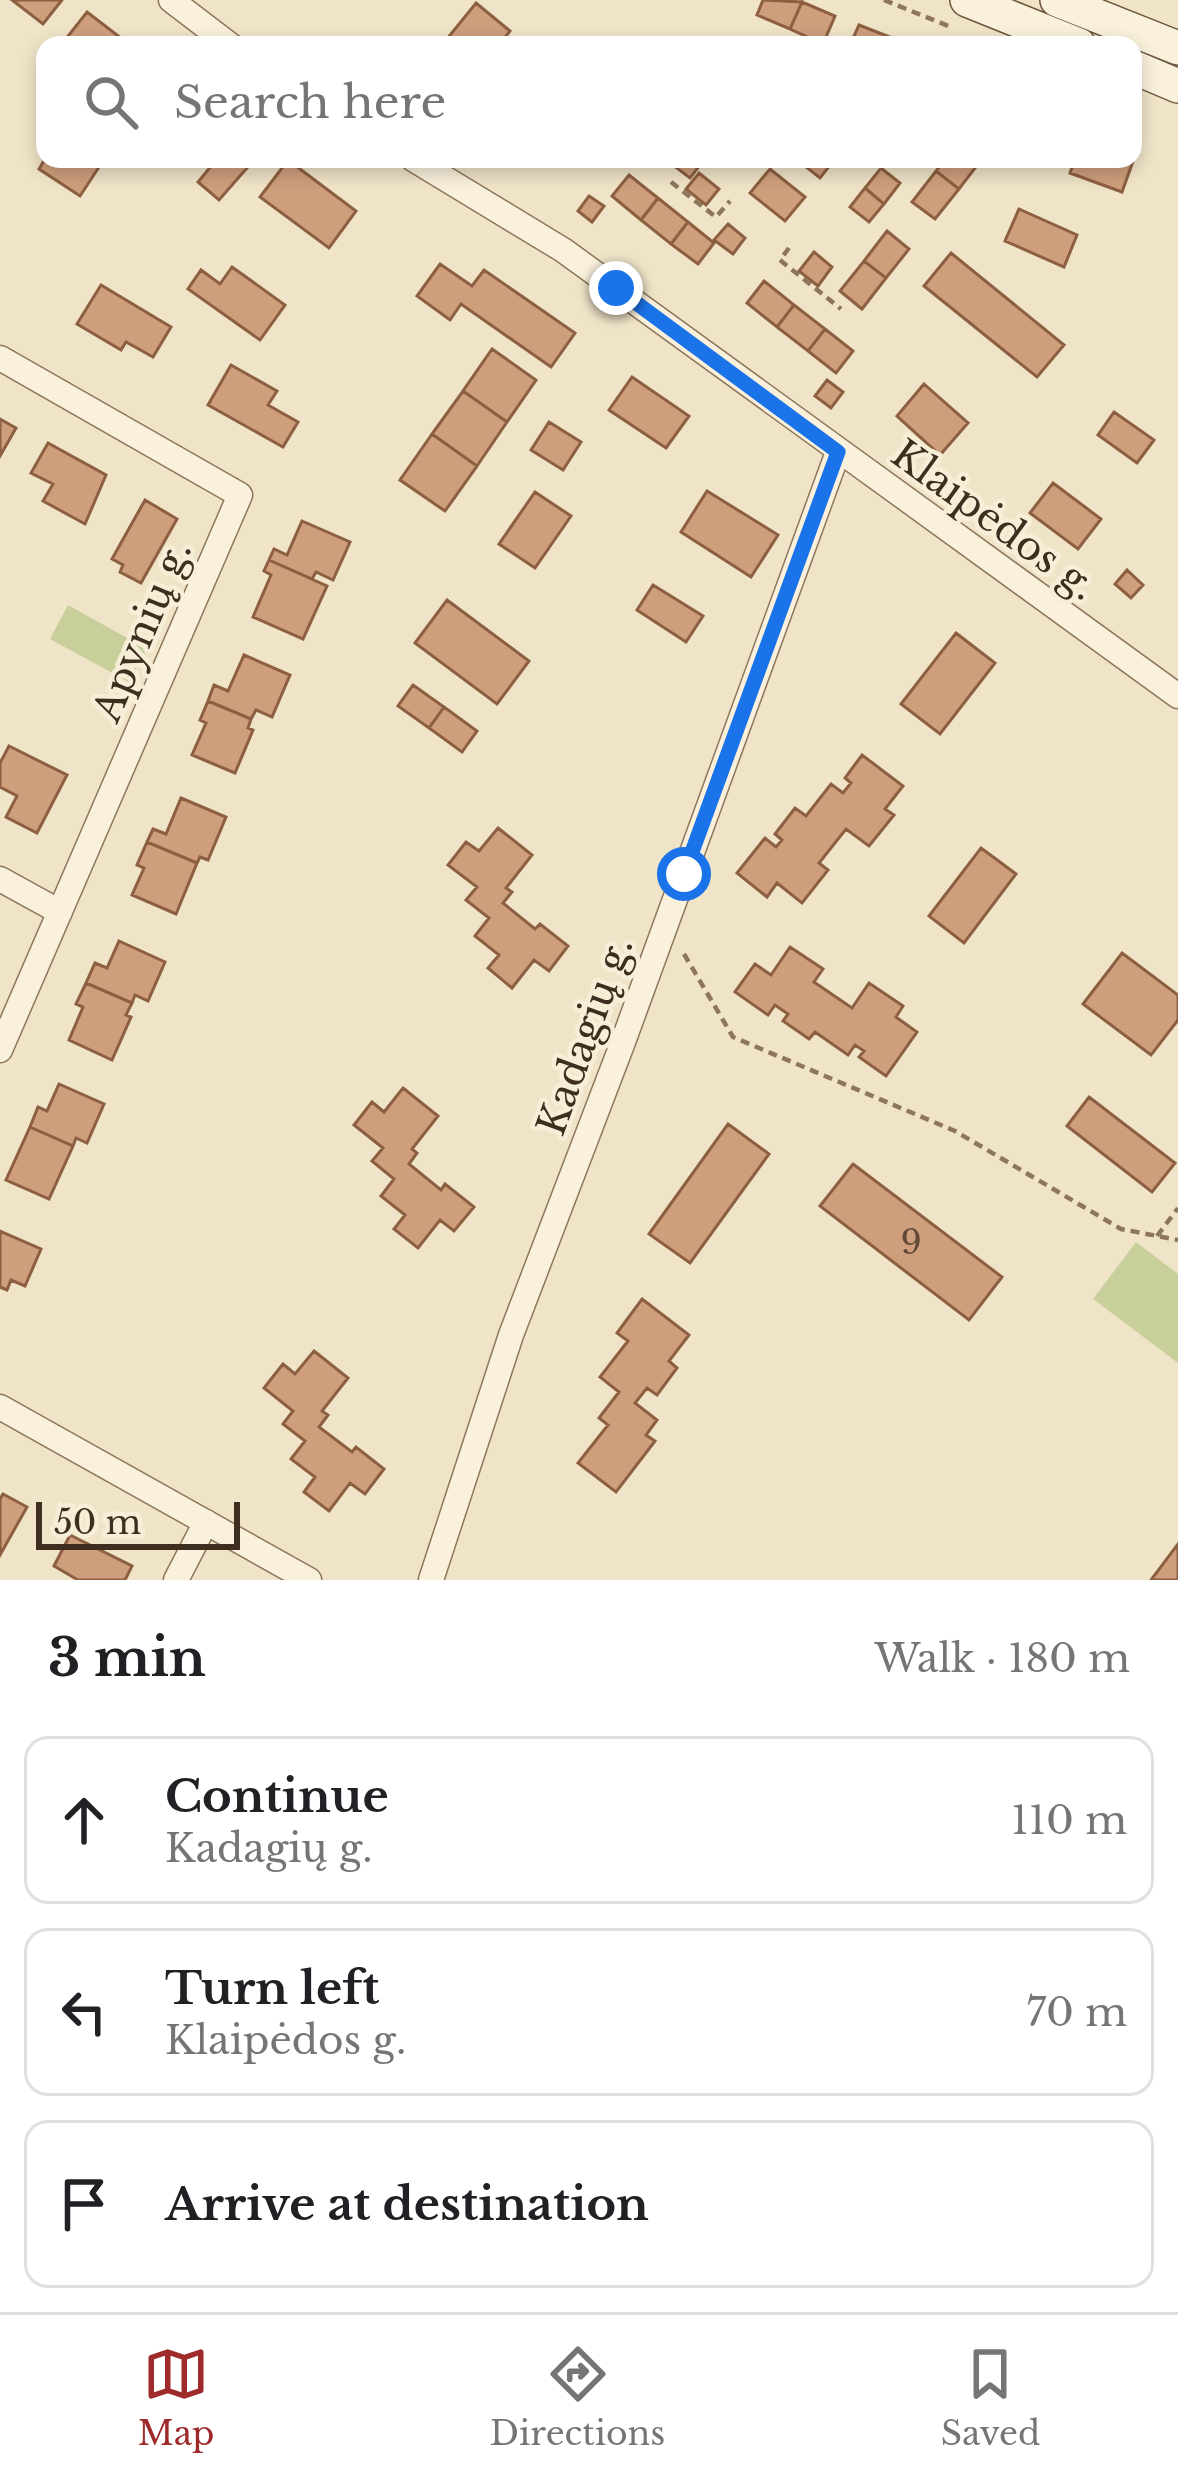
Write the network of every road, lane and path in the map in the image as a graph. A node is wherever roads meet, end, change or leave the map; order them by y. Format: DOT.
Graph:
graph roads {
  1 [pos="170,0"];
  2 [pos="884,0"];
  3 [pos="1057,0"];
  4 [pos="962,15"];
  5 [pos="218,36"];
  6 [pos="1044,36"];
  7 [pos="1178,48"];
  8 [pos="1142,71"];
  9 [pos="1178,86"];
  10 [pos="428,168"];
  11 [pos="671,182"];
  12 [pos="730,201"];
  13 [pos="789,248"];
  14 [pos="841,309"];
  15 [pos="0,358"];
  16 [pos="838,452"];
  17 [pos="1178,696"];
  18 [pos="0,879"];
  19 [pos="60,912"];
  20 [pos="666,923"];
  21 [pos="0,1050"];
  22 [pos="1178,1208"];
  23 [pos="1157,1236"];
  24 [pos="1178,1240"];
  25 [pos="0,1407"];
  26 [pos="206,1522"];
  27 [pos="176,1580"];
  28 [pos="309,1580"];
  29 [pos="431,1580"];
  1 -- 5 [label="street"];
  2 -- 4 [label="path"];
  3 -- 7 [label="main road"];
  4 -- 6 [label="main road"];
  8 -- 9 [label="main road"];
  10 -- 16 [label="street, Klaipėdos g."];
  11 -- 12 [label="path"];
  13 -- 14 [label="path"];
  15 -- 19 [label="street, Apynių g."];
  16 -- 17 [label="street, Klaipėdos g."];
  16 -- 20 [label="street, Kadagių g."];
  18 -- 19 [label="street"];
  19 -- 21 [label="street, Apynių g."];
  20 -- 23 [label="path"];
  20 -- 29 [label="street, Kadagių g."];
  22 -- 23 [label="path"];
  23 -- 24 [label="path"];
  25 -- 26 [label="street"];
  26 -- 27 [label="street"];
  26 -- 28 [label="street"];
}
